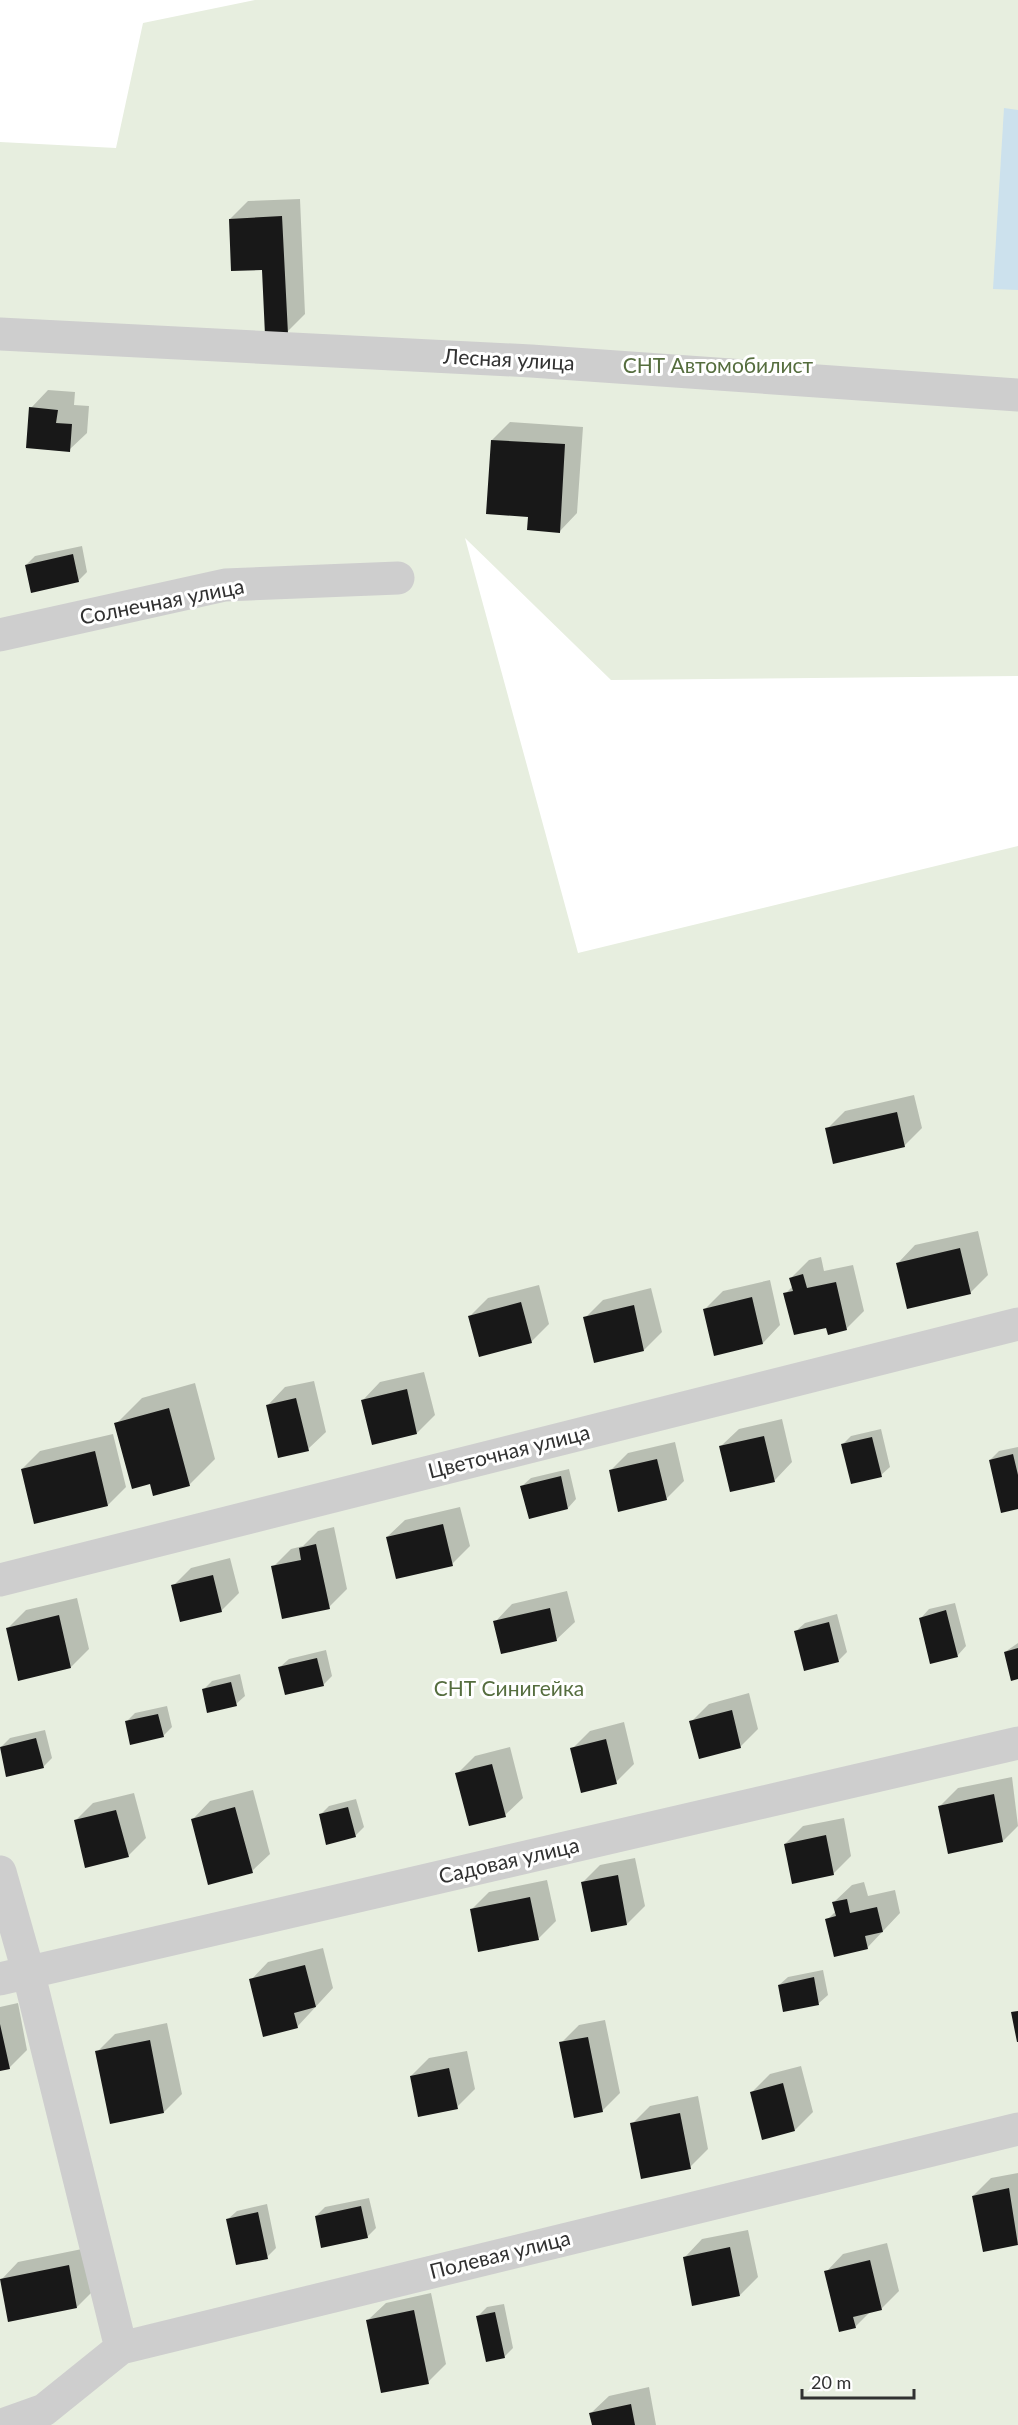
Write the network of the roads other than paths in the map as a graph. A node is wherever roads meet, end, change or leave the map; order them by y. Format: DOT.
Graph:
graph roads {
  1 [pos="0,334"];
  2 [pos="1018,395"];
  3 [pos="398,578"];
  4 [pos="0,635"];
  5 [pos="1018,1324"];
  6 [pos="0,1580"];
  7 [pos="1018,1743"];
  8 [pos="0,1872"];
  9 [pos="14,1975"];
  10 [pos="1018,2129"];
  11 [pos="121,2348"];
  12 [pos="2,2425"];
  1 -- 2 [label="street, Лесная улица"];
  3 -- 4 [label="street, Солнечная улица"];
  5 -- 6 [label="street, Цветочная улица"];
  7 -- 9 [label="street, Садовая улица"];
  8 -- 9 [label="street"];
  9 -- 11 [label="street"];
  10 -- 11 [label="street, Полевая улица"];
  11 -- 12 [label="street, Полевая улица"];
}
